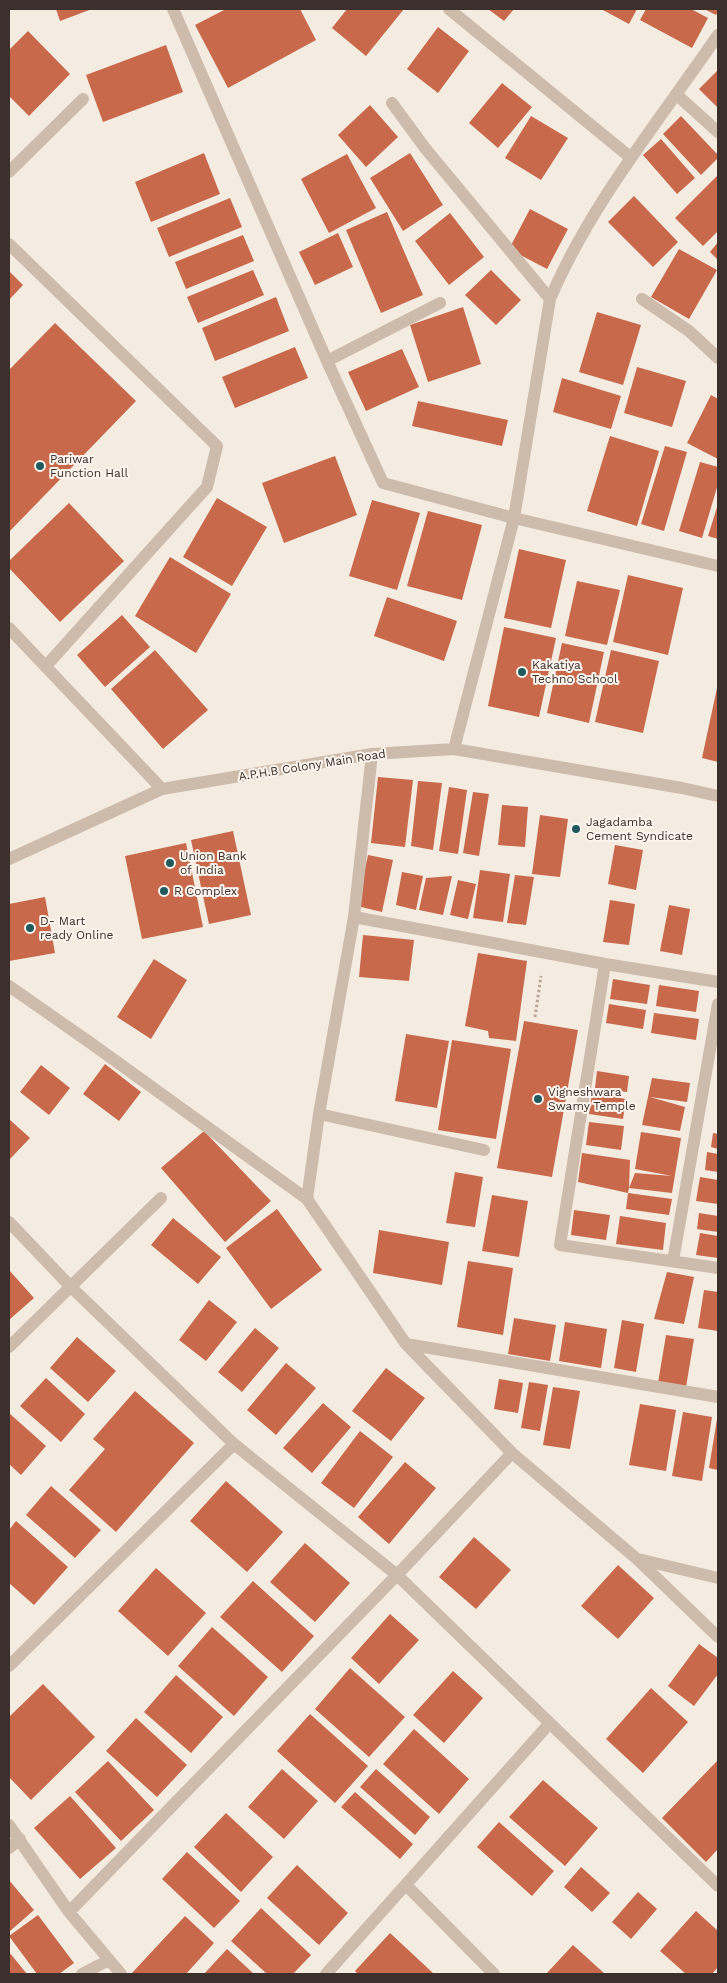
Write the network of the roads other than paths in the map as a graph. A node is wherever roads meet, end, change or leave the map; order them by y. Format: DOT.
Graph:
graph roads {
  1 [pos="173,9"];
  2 [pos="449,9"];
  3 [pos="718,35"];
  4 [pos="677,95"];
  5 [pos="83,99"];
  6 [pos="392,103"];
  7 [pos="718,132"];
  8 [pos="630,157"];
  9 [pos="9,172"];
  10 [pos="9,244"];
  11 [pos="550,299"];
  12 [pos="642,299"];
  13 [pos="440,303"];
  14 [pos="718,358"];
  15 [pos="327,361"];
  16 [pos="514,518"];
  17 [pos="718,566"];
  18 [pos="9,628"];
  19 [pos="46,666"];
  20 [pos="454,749"];
  21 [pos="372,754"];
  22 [pos="162,789"];
  23 [pos="718,796"];
  24 [pos="9,859"];
  25 [pos="354,916"];
  26 [pos="605,964"];
  27 [pos="718,982"];
  28 [pos="9,986"];
  29 [pos="718,1004"];
  30 [pos="319,1114"];
  31 [pos="484,1150"];
  32 [pos="161,1198"];
  33 [pos="307,1199"];
  34 [pos="9,1222"];
  35 [pos="674,1261"];
  36 [pos="718,1268"];
  37 [pos="71,1287"];
  38 [pos="406,1344"];
  39 [pos="9,1347"];
  40 [pos="718,1397"];
  41 [pos="234,1444"];
  42 [pos="512,1452"];
  43 [pos="638,1559"];
  44 [pos="397,1575"];
  45 [pos="718,1578"];
  46 [pos="718,1637"];
  47 [pos="9,1666"];
  48 [pos="549,1724"];
  49 [pos="9,1825"];
  50 [pos="20,1839"];
  51 [pos="9,1848"];
  52 [pos="406,1885"];
  53 [pos="718,1886"];
  54 [pos="69,1912"];
  55 [pos="109,1960"];
  56 [pos="82,1974"];
  57 [pos="121,1974"];
  58 [pos="326,1974"];
  59 [pos="494,1974"];
  1 -- 15 [label="street"];
  2 -- 8 [label="street"];
  3 -- 4 [label="street"];
  4 -- 7 [label="street"];
  4 -- 8 [label="street"];
  5 -- 9 [label="street"];
  6 -- 11 [label="street"];
  8 -- 11 [label="street"];
  10 -- 19 [label="street"];
  11 -- 16 [label="street"];
  12 -- 14 [label="street"];
  13 -- 15 [label="street"];
  15 -- 16 [label="street"];
  16 -- 17 [label="street"];
  16 -- 20 [label="street"];
  18 -- 19 [label="street"];
  19 -- 22 [label="street"];
  20 -- 21 [label="street, A.P.H.B Colony Main Road"];
  20 -- 23 [label="street, A.P.H.B Colony Main Road"];
  21 -- 22 [label="street, A.P.H.B Colony Main Road"];
  21 -- 25 [label="street"];
  22 -- 24 [label="street, A.P.H.B Colony Main Road"];
  25 -- 26 [label="street"];
  25 -- 30 [label="street"];
  26 -- 27 [label="street"];
  26 -- 35 [label="street"];
  28 -- 33 [label="street"];
  29 -- 35 [label="street"];
  30 -- 31 [label="street"];
  30 -- 33 [label="street"];
  32 -- 37 [label="street"];
  33 -- 38 [label="street"];
  34 -- 37 [label="street"];
  35 -- 36 [label="street"];
  37 -- 39 [label="street"];
  37 -- 41 [label="street"];
  38 -- 40 [label="street"];
  38 -- 42 [label="street"];
  41 -- 44 [label="street"];
  41 -- 47 [label="street"];
  42 -- 43 [label="street"];
  42 -- 44 [label="street"];
  43 -- 45 [label="street"];
  43 -- 46 [label="street"];
  44 -- 48 [label="street"];
  44 -- 54 [label="street"];
  48 -- 52 [label="street"];
  48 -- 53 [label="street"];
  49 -- 50 [label="street"];
  50 -- 51 [label="street"];
  50 -- 54 [label="street"];
  52 -- 58 [label="street"];
  52 -- 59 [label="street"];
  54 -- 55 [label="street"];
  55 -- 56 [label="street"];
  55 -- 57 [label="street"];
}
